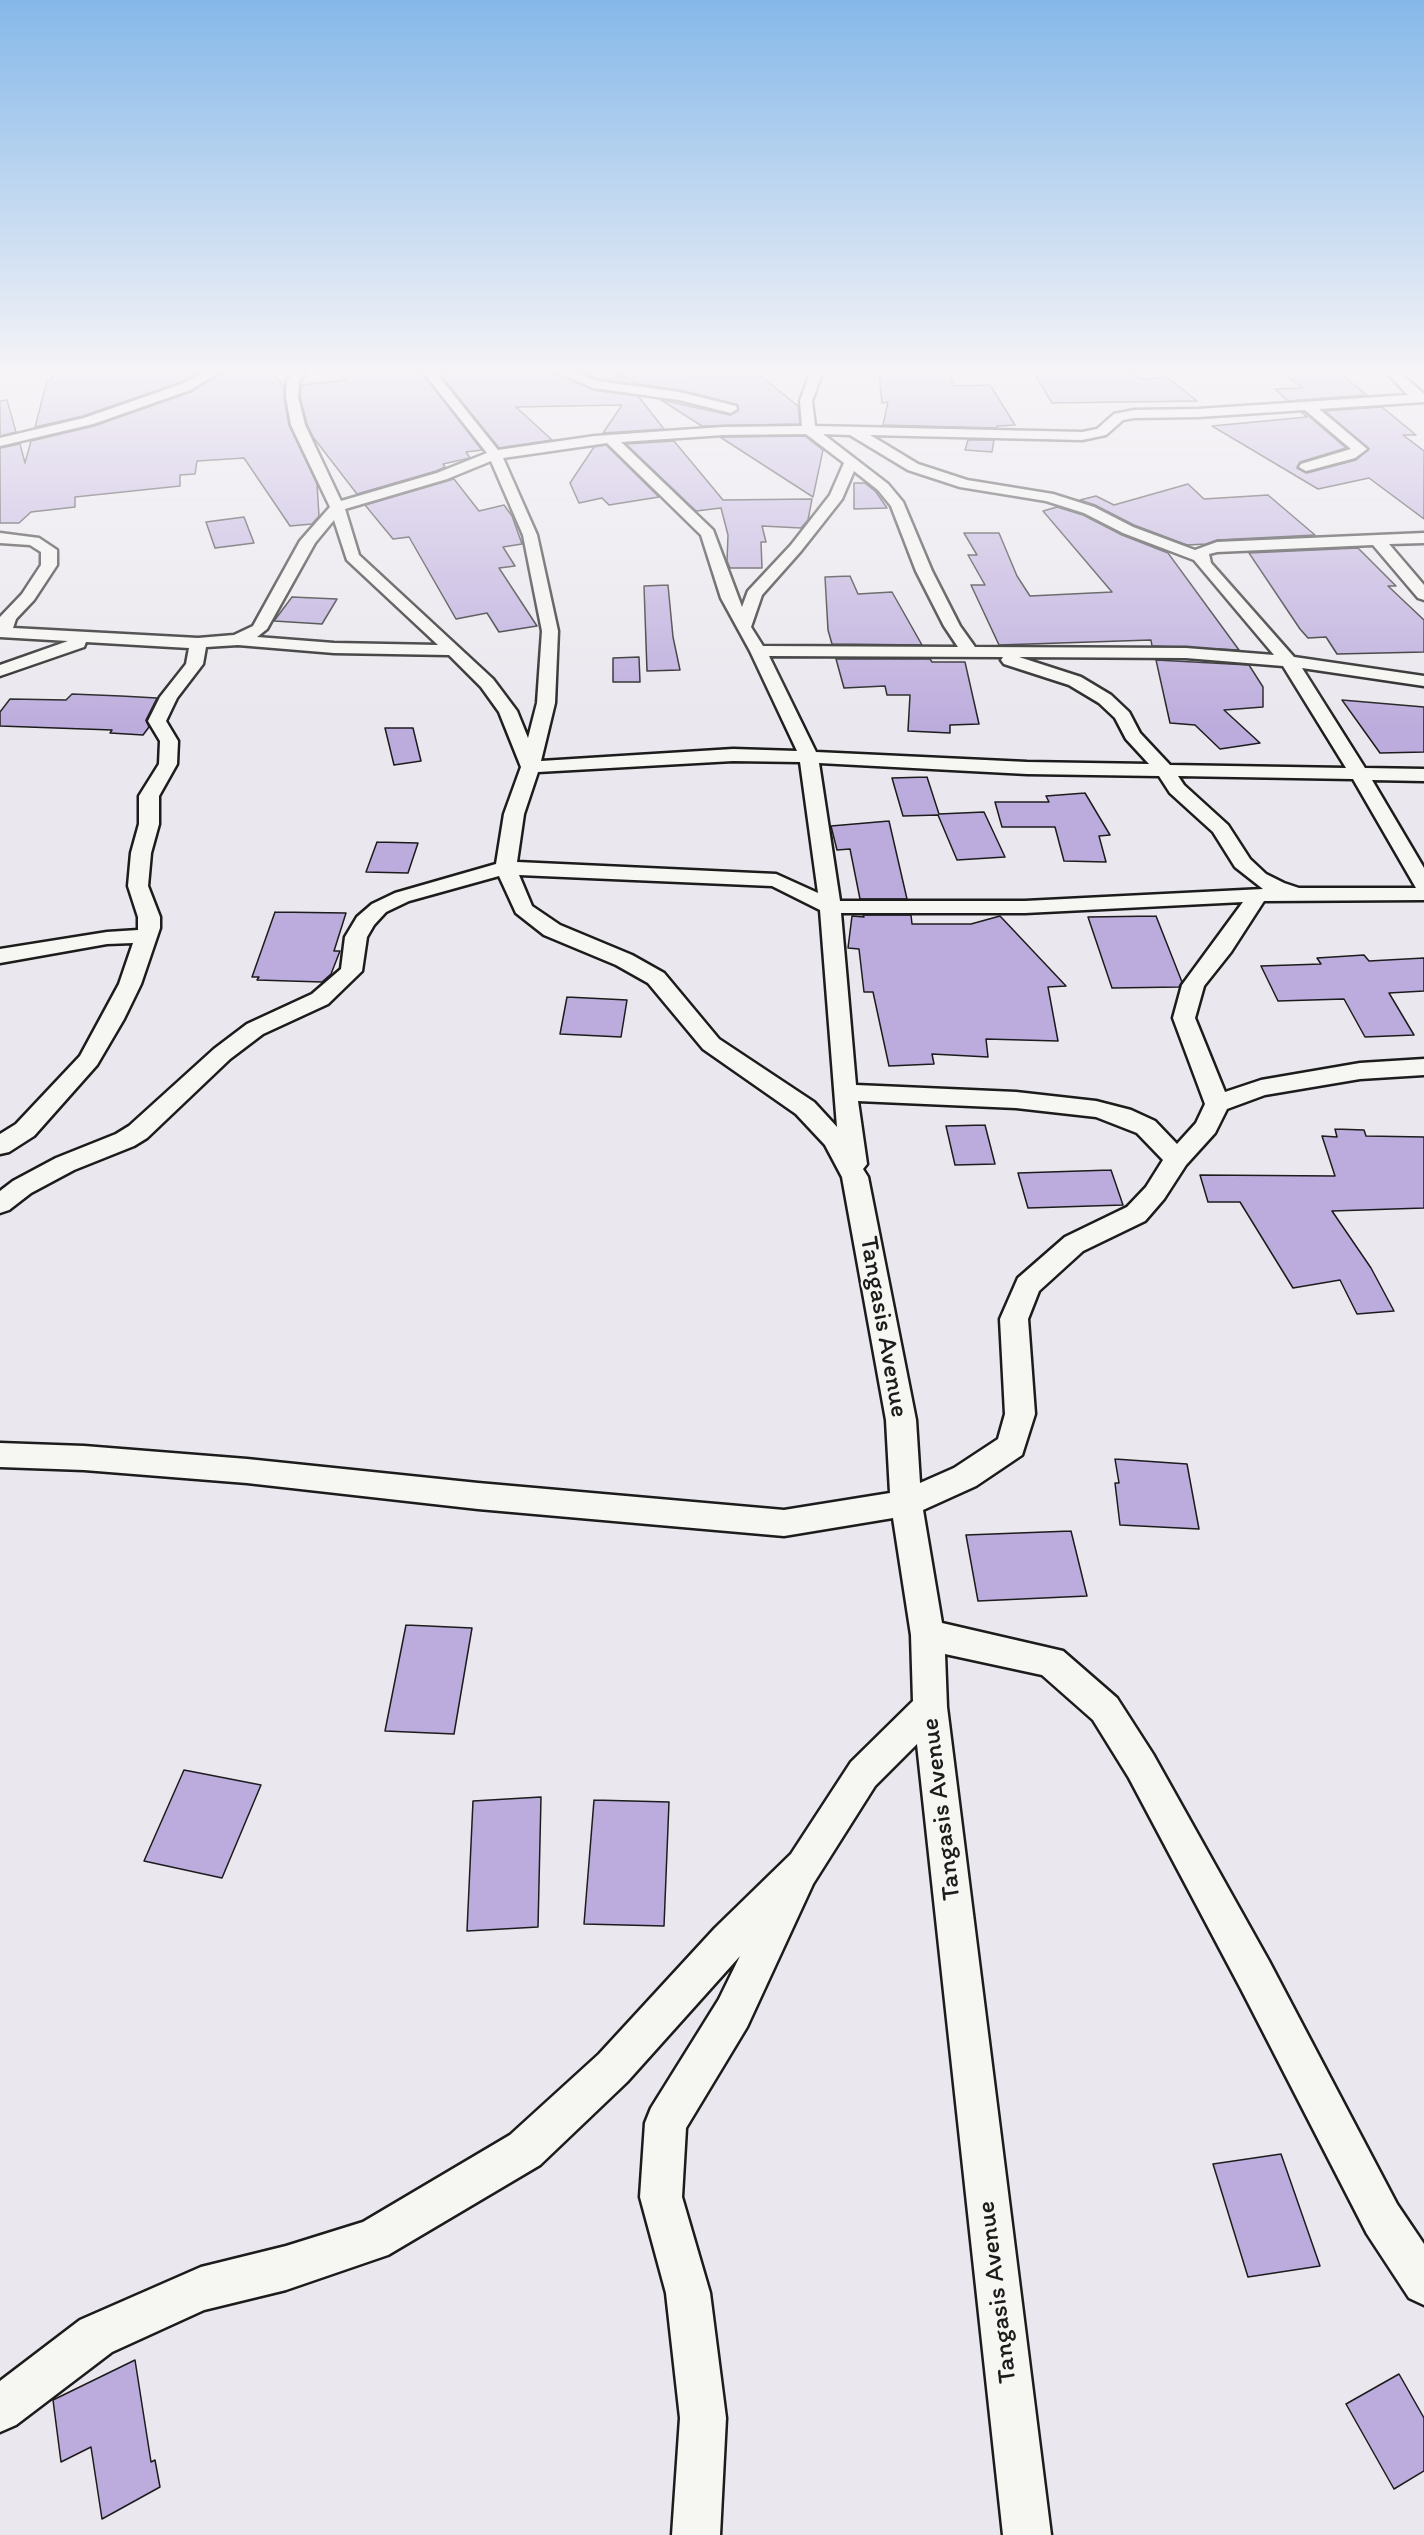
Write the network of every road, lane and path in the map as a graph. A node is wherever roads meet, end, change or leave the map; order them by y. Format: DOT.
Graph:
graph roads {
  1 [pos="330,491"];
  2 [pos="390,491"];
  3 [pos="511,491"];
  4 [pos="665,491"];
  5 [pos="839,491"];
  6 [pos="886,491"];
  7 [pos="1014,491"];
  8 [pos="337,507"];
  9 [pos="0,538"];
  10 [pos="1424,538"];
  11 [pos="1377,540"];
  12 [pos="1200,557"];
  13 [pos="1424,595"];
  14 [pos="743,627"];
  15 [pos="1,632"];
  16 [pos="98,638"];
  17 [pos="238,640"];
  18 [pos="198,643"];
  19 [pos="454,650"];
  20 [pos="758,651"];
  21 [pos="976,651"];
  22 [pos="1289,662"];
  23 [pos="0,671"];
  24 [pos="1424,681"];
  25 [pos="809,757"];
  26 [pos="530,767"];
  27 [pos="1164,770"];
  28 [pos="1360,774"];
  29 [pos="1424,775"];
  30 [pos="823,861"];
  31 [pos="506,868"];
  32 [pos="776,880"];
  33 [pos="1424,885"];
  34 [pos="1300,894"];
  35 [pos="1424,894"];
  36 [pos="1258,895"];
  37 [pos="830,907"];
  38 [pos="146,936"];
  39 [pos="0,956"];
  40 [pos="1424,1067"];
  41 [pos="845,1092"];
  42 [pos="1217,1104"];
  43 [pos="0,1146"];
  44 [pos="1177,1158"];
  45 [pos="855,1177"];
  46 [pos="0,1204"];
  47 [pos="0,1455"];
  48 [pos="906,1503"];
  49 [pos="928,1635"];
  50 [pos="930,1707"];
  51 [pos="804,1867"];
  52 [pos="1424,2283"];
  53 [pos="0,2409"];
  54 [pos="696,2535"];
  55 [pos="1027,2535"];
  1 -- 8 [label="street"];
  2 -- 8 [label="street"];
  3 -- 26 [label="street"];
  4 -- 14 [label="street"];
  5 -- 14 [label="street"];
  6 -- 21 [label="street"];
  7 -- 12 [label="street"];
  8 -- 17 [label="street"];
  8 -- 19 [label="street"];
  9 -- 15 [label="street"];
  10 -- 11 [label="street"];
  11 -- 12 [label="street"];
  11 -- 13 [label="street"];
  12 -- 22 [label="street"];
  14 -- 20 [label="street"];
  15 -- 16 [label="street"];
  16 -- 18 [label="street"];
  16 -- 23 [label="street"];
  17 -- 18 [label="street"];
  17 -- 19 [label="street"];
  18 -- 38 [label="street"];
  19 -- 26 [label="street"];
  20 -- 21 [label="street"];
  20 -- 25 [label="street"];
  21 -- 22 [label="street"];
  21 -- 27 [label="street"];
  22 -- 24 [label="street"];
  22 -- 28 [label="street"];
  25 -- 26 [label="street"];
  25 -- 27 [label="street"];
  25 -- 30 [label="street"];
  26 -- 31 [label="street"];
  27 -- 28 [label="street"];
  27 -- 34 [label="street"];
  28 -- 29 [label="street"];
  28 -- 33 [label="street"];
  30 -- 32 [label="street"];
  30 -- 37 [label="street"];
  31 -- 32 [label="street"];
  31 -- 45 [label="street, Tangasis Avenue"];
  31 -- 46 [label="street"];
  32 -- 37 [label="street"];
  34 -- 35 [label="street"];
  34 -- 36 [label="street"];
  36 -- 37 [label="street"];
  36 -- 42 [label="street"];
  37 -- 41 [label="street"];
  38 -- 39 [label="street"];
  38 -- 43 [label="street"];
  40 -- 42 [label="street"];
  41 -- 44 [label="street"];
  41 -- 45 [label="street"];
  42 -- 44 [label="street"];
  44 -- 48 [label="street"];
  45 -- 48 [label="street, Tangasis Avenue"];
  47 -- 48 [label="street"];
  48 -- 49 [label="street, Tangasis Avenue"];
  49 -- 50 [label="street, Tangasis Avenue"];
  49 -- 52 [label="street"];
  50 -- 51 [label="street"];
  50 -- 55 [label="street, Tangasis Avenue"];
  51 -- 53 [label="street"];
  51 -- 54 [label="street"];
}
